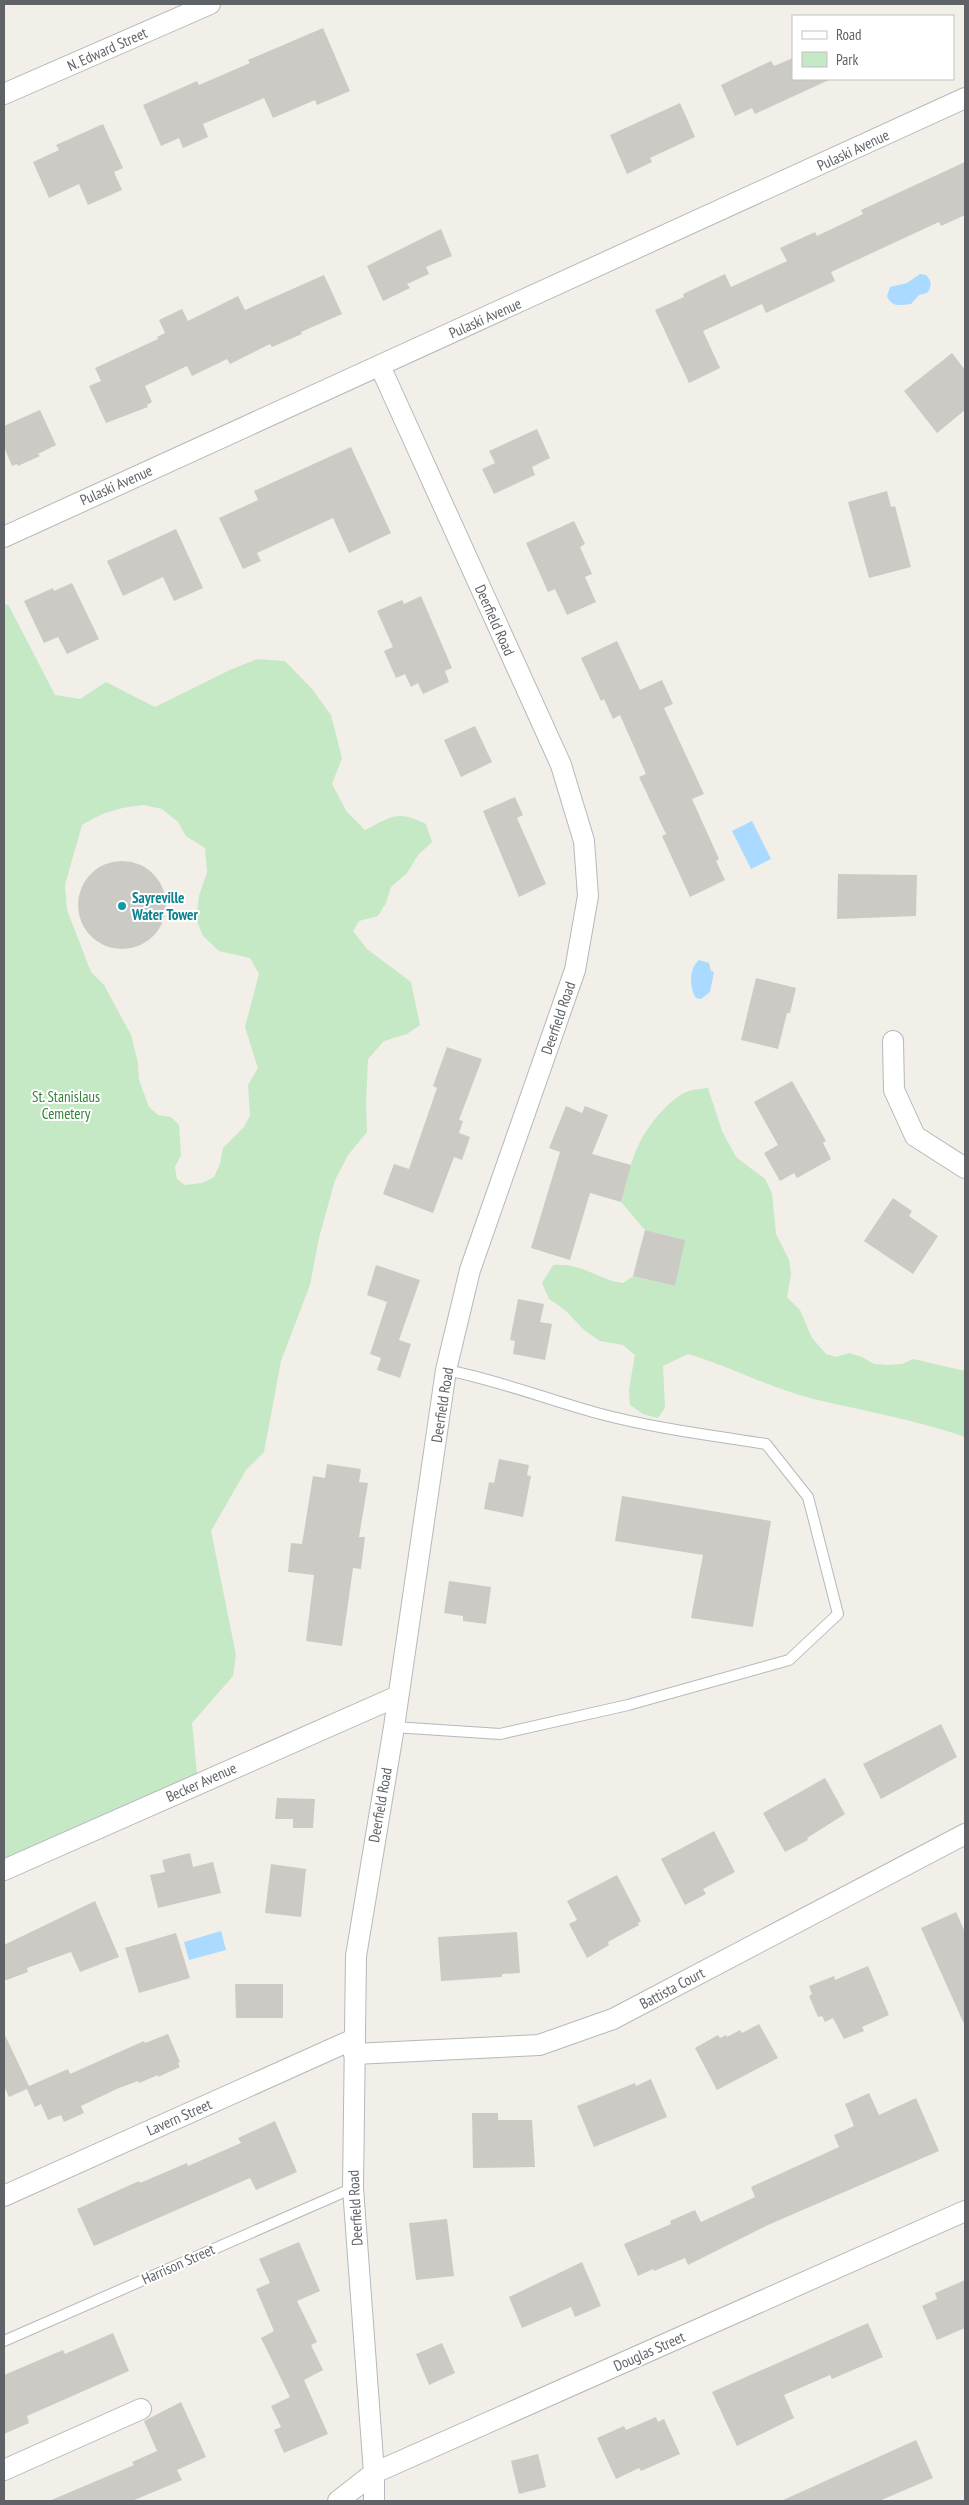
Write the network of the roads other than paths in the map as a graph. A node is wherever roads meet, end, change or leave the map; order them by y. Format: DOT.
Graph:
graph roads {
  1 [pos="210,4"];
  2 [pos="4,94"];
  3 [pos="965,98"];
  4 [pos="380,366"];
  5 [pos="4,537"];
  6 [pos="894,1041"];
  7 [pos="965,1168"];
  8 [pos="446,1370"];
  9 [pos="398,1696"];
  10 [pos="394,1727"];
  11 [pos="965,1834"];
  12 [pos="4,1870"];
  13 [pos="354,2046"];
  14 [pos="353,2188"];
  15 [pos="4,2196"];
  16 [pos="965,2211"];
  17 [pos="4,2341"];
  18 [pos="141,2409"];
  19 [pos="4,2470"];
  20 [pos="374,2473"];
  21 [pos="338,2501"];
  22 [pos="374,2501"];
  1 -- 2 [label="street, N. Edward Street"];
  3 -- 4 [label="street, Pulaski Avenue"];
  4 -- 5 [label="street, Pulaski Avenue"];
  4 -- 8 [label="street, Deerfield Road"];
  6 -- 7 [label="street"];
  8 -- 9 [label="street, Deerfield Road"];
  8 -- 10 [label="lane"];
  9 -- 10 [label="street, Deerfield Road"];
  9 -- 12 [label="street, Becker Avenue"];
  10 -- 13 [label="street, Deerfield Road"];
  11 -- 13 [label="street, Battista Court"];
  13 -- 14 [label="street, Deerfield Road"];
  13 -- 15 [label="street, Lavern Street"];
  14 -- 17 [label="lane, Harrison Street"];
  14 -- 20 [label="street, Deerfield Road"];
  16 -- 20 [label="street, Douglas Street"];
  18 -- 19 [label="street"];
  20 -- 21 [label="street, Douglas Street"];
  20 -- 22 [label="street, Deerfield Road"];
}
